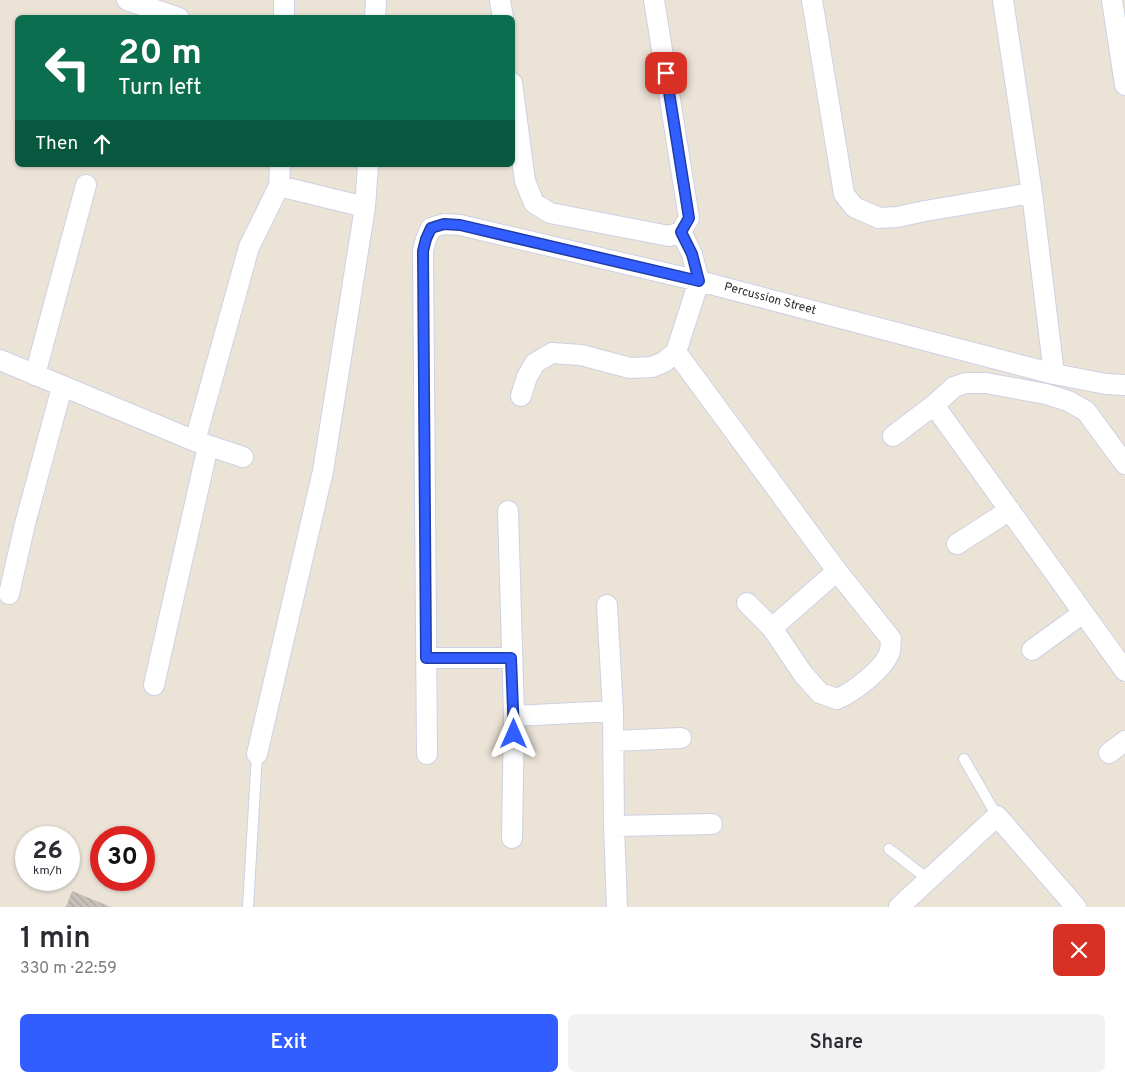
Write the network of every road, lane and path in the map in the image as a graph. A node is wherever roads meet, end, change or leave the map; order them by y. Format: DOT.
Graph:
graph roads {
  1 [pos="127,0"];
  2 [pos="284,0"];
  3 [pos="376,0"];
  4 [pos="500,0"];
  5 [pos="654,0"];
  6 [pos="812,0"];
  7 [pos="1003,0"];
  8 [pos="1112,0"];
  9 [pos="170,15"];
  10 [pos="284,15"];
  11 [pos="375,15"];
  12 [pos="502,15"];
  13 [pos="1125,85"];
  14 [pos="515,106"];
  15 [pos="280,167"];
  16 [pos="368,167"];
  17 [pos="86,185"];
  18 [pos="279,186"];
  19 [pos="1032,193"];
  20 [pos="366,207"];
  21 [pos="681,232"];
  22 [pos="699,281"];
  23 [pos="676,352"];
  24 [pos="0,360"];
  25 [pos="1054,374"];
  26 [pos="35,375"];
  27 [pos="1125,384"];
  28 [pos="62,386"];
  29 [pos="521,396"];
  30 [pos="934,405"];
  31 [pos="893,436"];
  32 [pos="202,444"];
  33 [pos="243,457"];
  34 [pos="1125,464"];
  35 [pos="1010,510"];
  36 [pos="508,511"];
  37 [pos="957,544"];
  38 [pos="837,571"];
  39 [pos="9,594"];
  40 [pos="747,603"];
  41 [pos="607,606"];
  42 [pos="1083,613"];
  43 [pos="772,628"];
  44 [pos="1032,650"];
  45 [pos="426,658"];
  46 [pos="511,658"];
  47 [pos="1125,671"];
  48 [pos="154,685"];
  49 [pos="613,711"];
  50 [pos="514,716"];
  51 [pos="681,738"];
  52 [pos="1125,741"];
  53 [pos="614,742"];
  54 [pos="1109,753"];
  55 [pos="256,754"];
  56 [pos="427,754"];
  57 [pos="964,759"];
  58 [pos="997,816"];
  59 [pos="712,824"];
  60 [pos="614,826"];
  61 [pos="512,838"];
  62 [pos="889,849"];
  63 [pos="929,880"];
  64 [pos="1068,904"];
  65 [pos="248,907"];
  66 [pos="617,907"];
  67 [pos="899,907"];
  1 -- 9 [label="street"];
  2 -- 10 [label="street"];
  3 -- 11 [label="street"];
  4 -- 12 [label="street"];
  5 -- 21 [label="street"];
  6 -- 19 [label="street"];
  7 -- 19 [label="street"];
  8 -- 13 [label="street"];
  14 -- 21 [label="street"];
  15 -- 18 [label="street"];
  16 -- 20 [label="street"];
  17 -- 26 [label="street"];
  18 -- 20 [label="street"];
  18 -- 32 [label="street"];
  19 -- 25 [label="street"];
  20 -- 55 [label="street"];
  21 -- 22 [label="street"];
  22 -- 23 [label="street"];
  22 -- 25 [label="street, Percussion Street"];
  22 -- 45 [label="street, Percussion Street"];
  23 -- 29 [label="street"];
  23 -- 38 [label="street"];
  24 -- 26 [label="street"];
  25 -- 27 [label="street, Percussion Street"];
  26 -- 28 [label="street"];
  28 -- 32 [label="street"];
  28 -- 39 [label="street"];
  30 -- 31 [label="street"];
  30 -- 34 [label="street"];
  30 -- 35 [label="street"];
  32 -- 33 [label="street"];
  32 -- 48 [label="street"];
  35 -- 37 [label="street"];
  35 -- 42 [label="street"];
  36 -- 46 [label="street"];
  38 -- 43 [label="street"];
  38 -- 43 [label="street"];
  40 -- 43 [label="street"];
  41 -- 49 [label="street"];
  42 -- 44 [label="street"];
  42 -- 47 [label="street"];
  45 -- 46 [label="street"];
  45 -- 56 [label="street, Percussion Street"];
  46 -- 50 [label="street"];
  49 -- 50 [label="street"];
  49 -- 53 [label="street"];
  50 -- 61 [label="street"];
  51 -- 53 [label="street"];
  52 -- 54 [label="street"];
  53 -- 60 [label="street"];
  55 -- 65 [label="lane"];
  57 -- 58 [label="lane"];
  58 -- 63 [label="street"];
  58 -- 64 [label="street"];
  59 -- 60 [label="street"];
  60 -- 66 [label="street"];
  62 -- 63 [label="lane"];
  63 -- 67 [label="street"];
}
